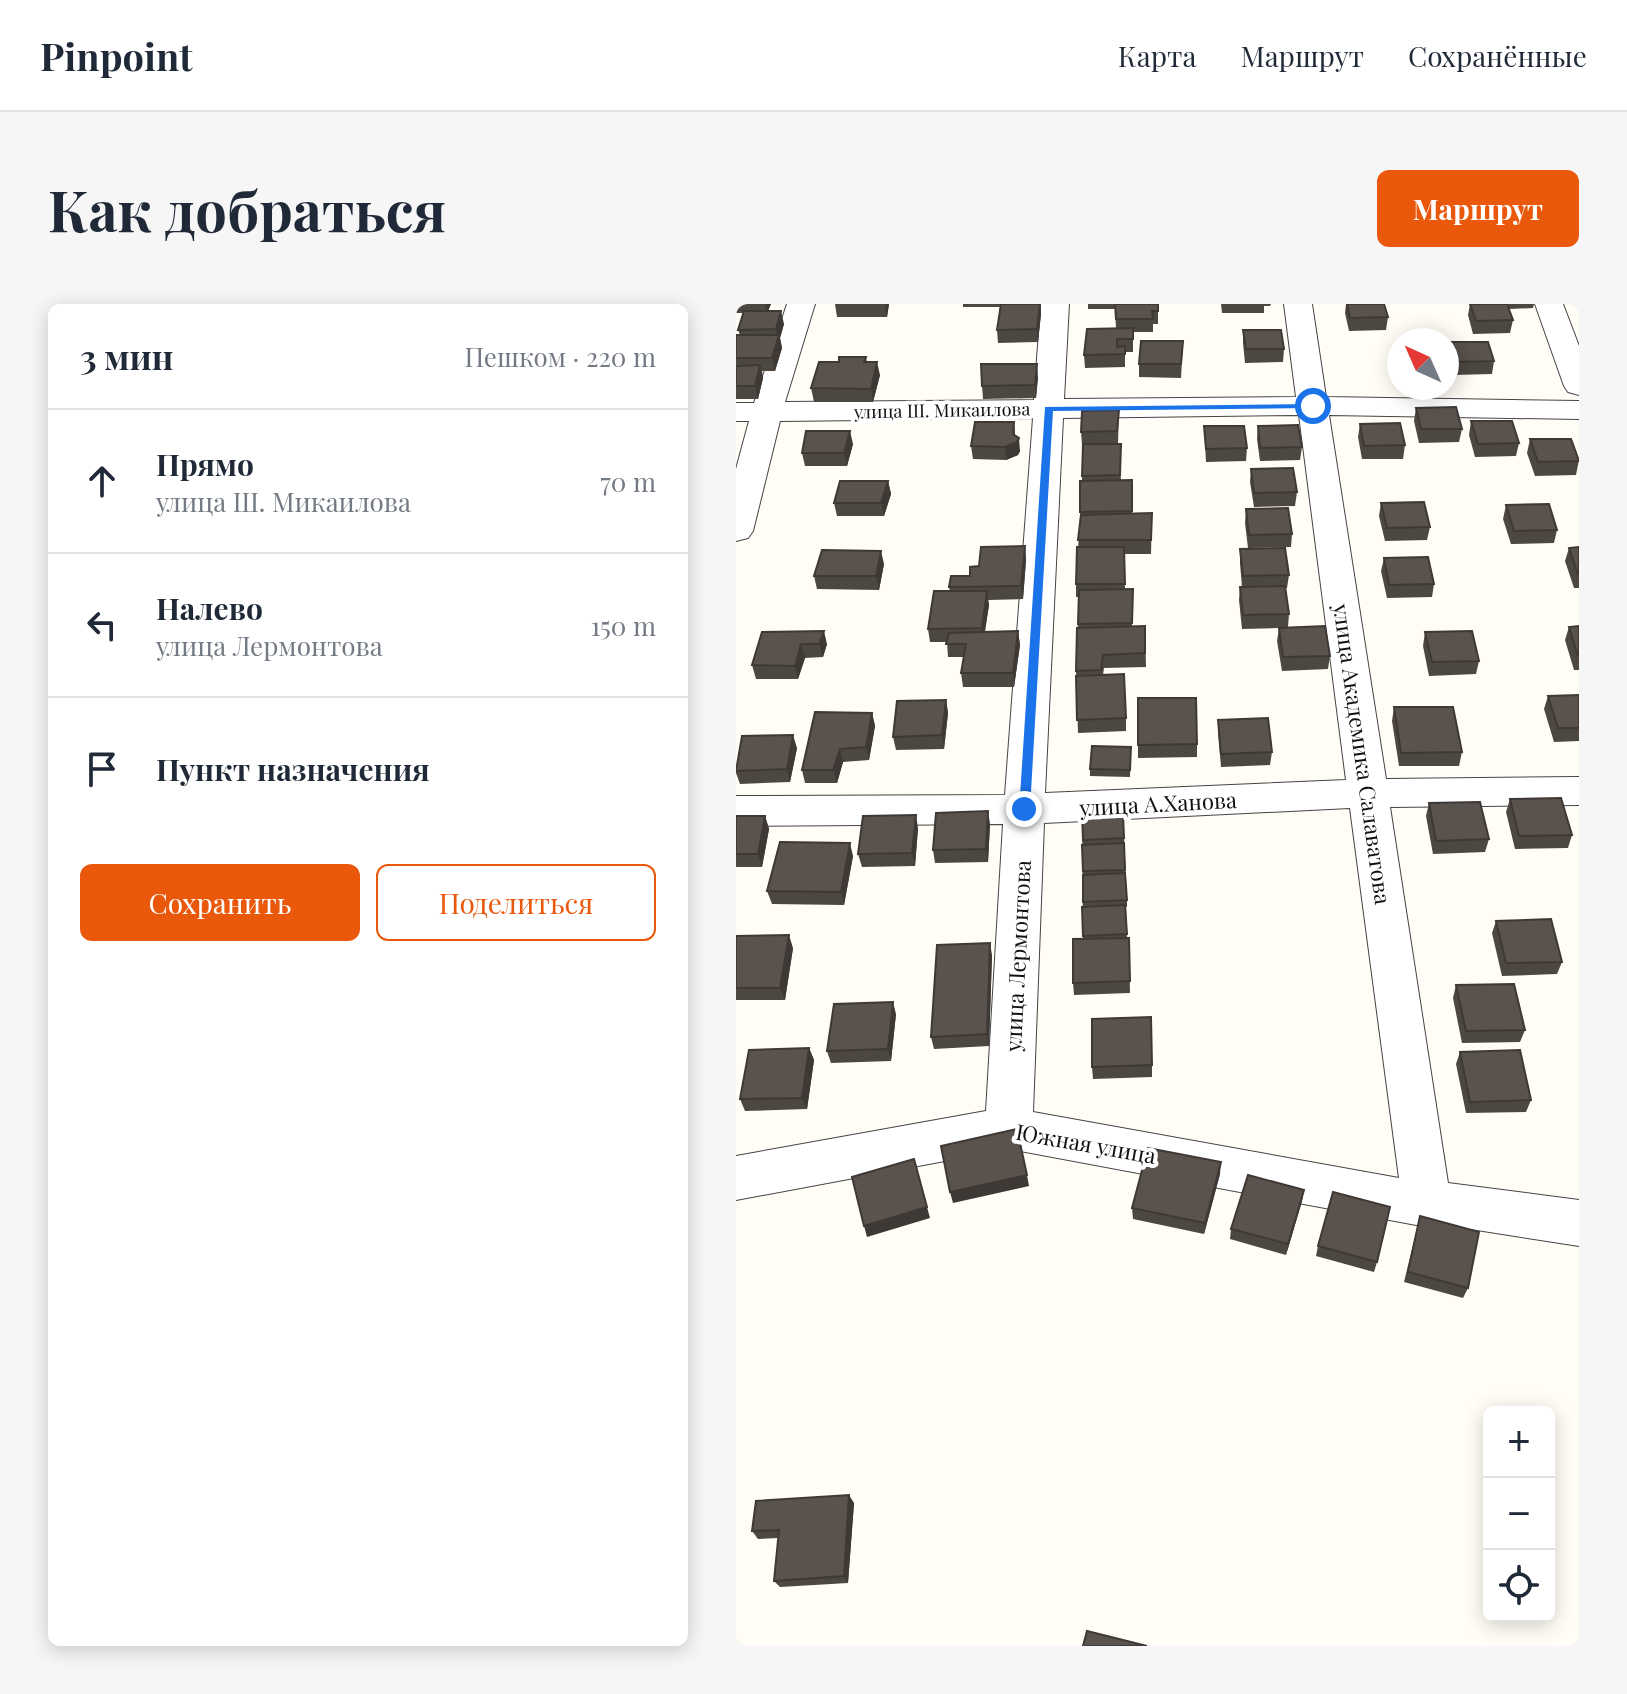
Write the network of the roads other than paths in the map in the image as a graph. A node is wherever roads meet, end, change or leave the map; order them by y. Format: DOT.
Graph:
graph roads {
  1 [pos="801,304"];
  2 [pos="1055,304"];
  3 [pos="1298,304"];
  4 [pos="1549,304"];
  5 [pos="1579,386"];
  6 [pos="1313,406"];
  7 [pos="1049,409"];
  8 [pos="1579,410"];
  9 [pos="767,411"];
  10 [pos="736,412"];
  11 [pos="736,531"];
  12 [pos="1579,791"];
  13 [pos="1369,793"];
  14 [pos="1024,809"];
  15 [pos="736,811"];
  16 [pos="1009,1128"];
  17 [pos="736,1178"];
  18 [pos="1427,1205"];
  19 [pos="1579,1223"];
  1 -- 9 [label="street"];
  2 -- 7 [label="street, улица Лермонтова"];
  3 -- 6 [label="street, улица Академика Салаватова"];
  4 -- 5 [label="street"];
  6 -- 7 [label="street, улица Ш. Микаилова"];
  6 -- 8 [label="street, улица Ш. Микаилова"];
  6 -- 13 [label="street, улица Академика Салаватова"];
  7 -- 9 [label="street, улица Ш. Микаилова"];
  7 -- 14 [label="street, улица Лермонтова"];
  9 -- 10 [label="street, улица Ш. Микаилова"];
  9 -- 11 [label="street"];
  12 -- 13 [label="street, улица А.Ханова"];
  13 -- 14 [label="street, улица А.Ханова"];
  13 -- 18 [label="street, улица Академика Салаватова"];
  14 -- 15 [label="street, улица А.Ханова"];
  14 -- 16 [label="street, улица Лермонтова"];
  16 -- 17 [label="street, Южная улица"];
  16 -- 18 [label="street, Южная улица"];
  18 -- 19 [label="street, Южная улица"];
}
